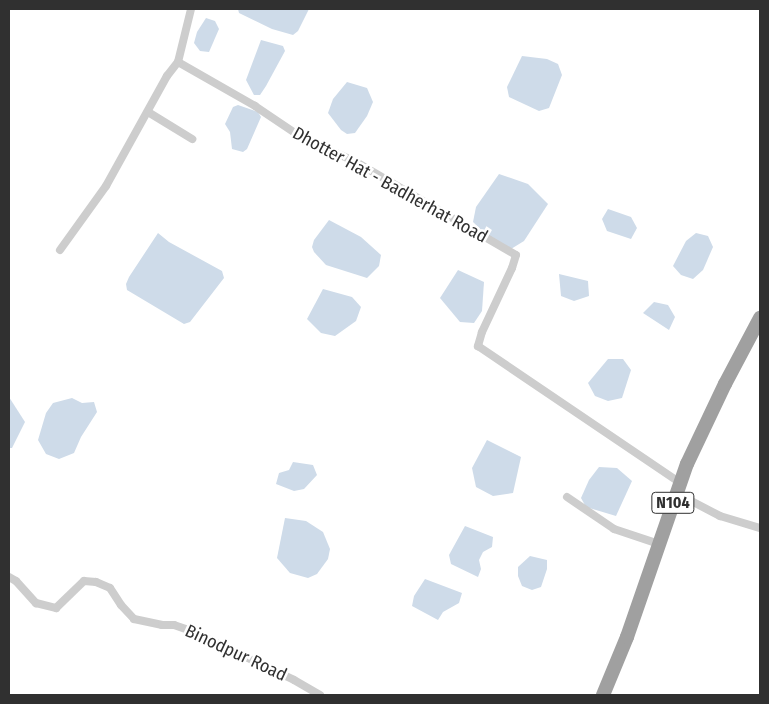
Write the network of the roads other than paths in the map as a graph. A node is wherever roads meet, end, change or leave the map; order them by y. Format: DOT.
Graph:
graph roads {
  1 [pos="191,9"];
  2 [pos="178,62"];
  3 [pos="148,112"];
  4 [pos="192,139"];
  5 [pos="60,250"];
  6 [pos="760,318"];
  7 [pos="678,488"];
  8 [pos="568,497"];
  9 [pos="760,528"];
  10 [pos="659,544"];
  11 [pos="9,576"];
  12 [pos="320,695"];
  13 [pos="603,695"];
  1 -- 2 [label="street"];
  2 -- 3 [label="street"];
  2 -- 7 [label="street, Dhotter Hat - Badherhat Road"];
  3 -- 4 [label="street"];
  3 -- 5 [label="street"];
  6 -- 7 [label="highway, N104"];
  7 -- 9 [label="street"];
  7 -- 10 [label="highway, N104"];
  8 -- 10 [label="street"];
  10 -- 13 [label="highway, N104"];
  11 -- 12 [label="street, Binodpur Road"];
}
